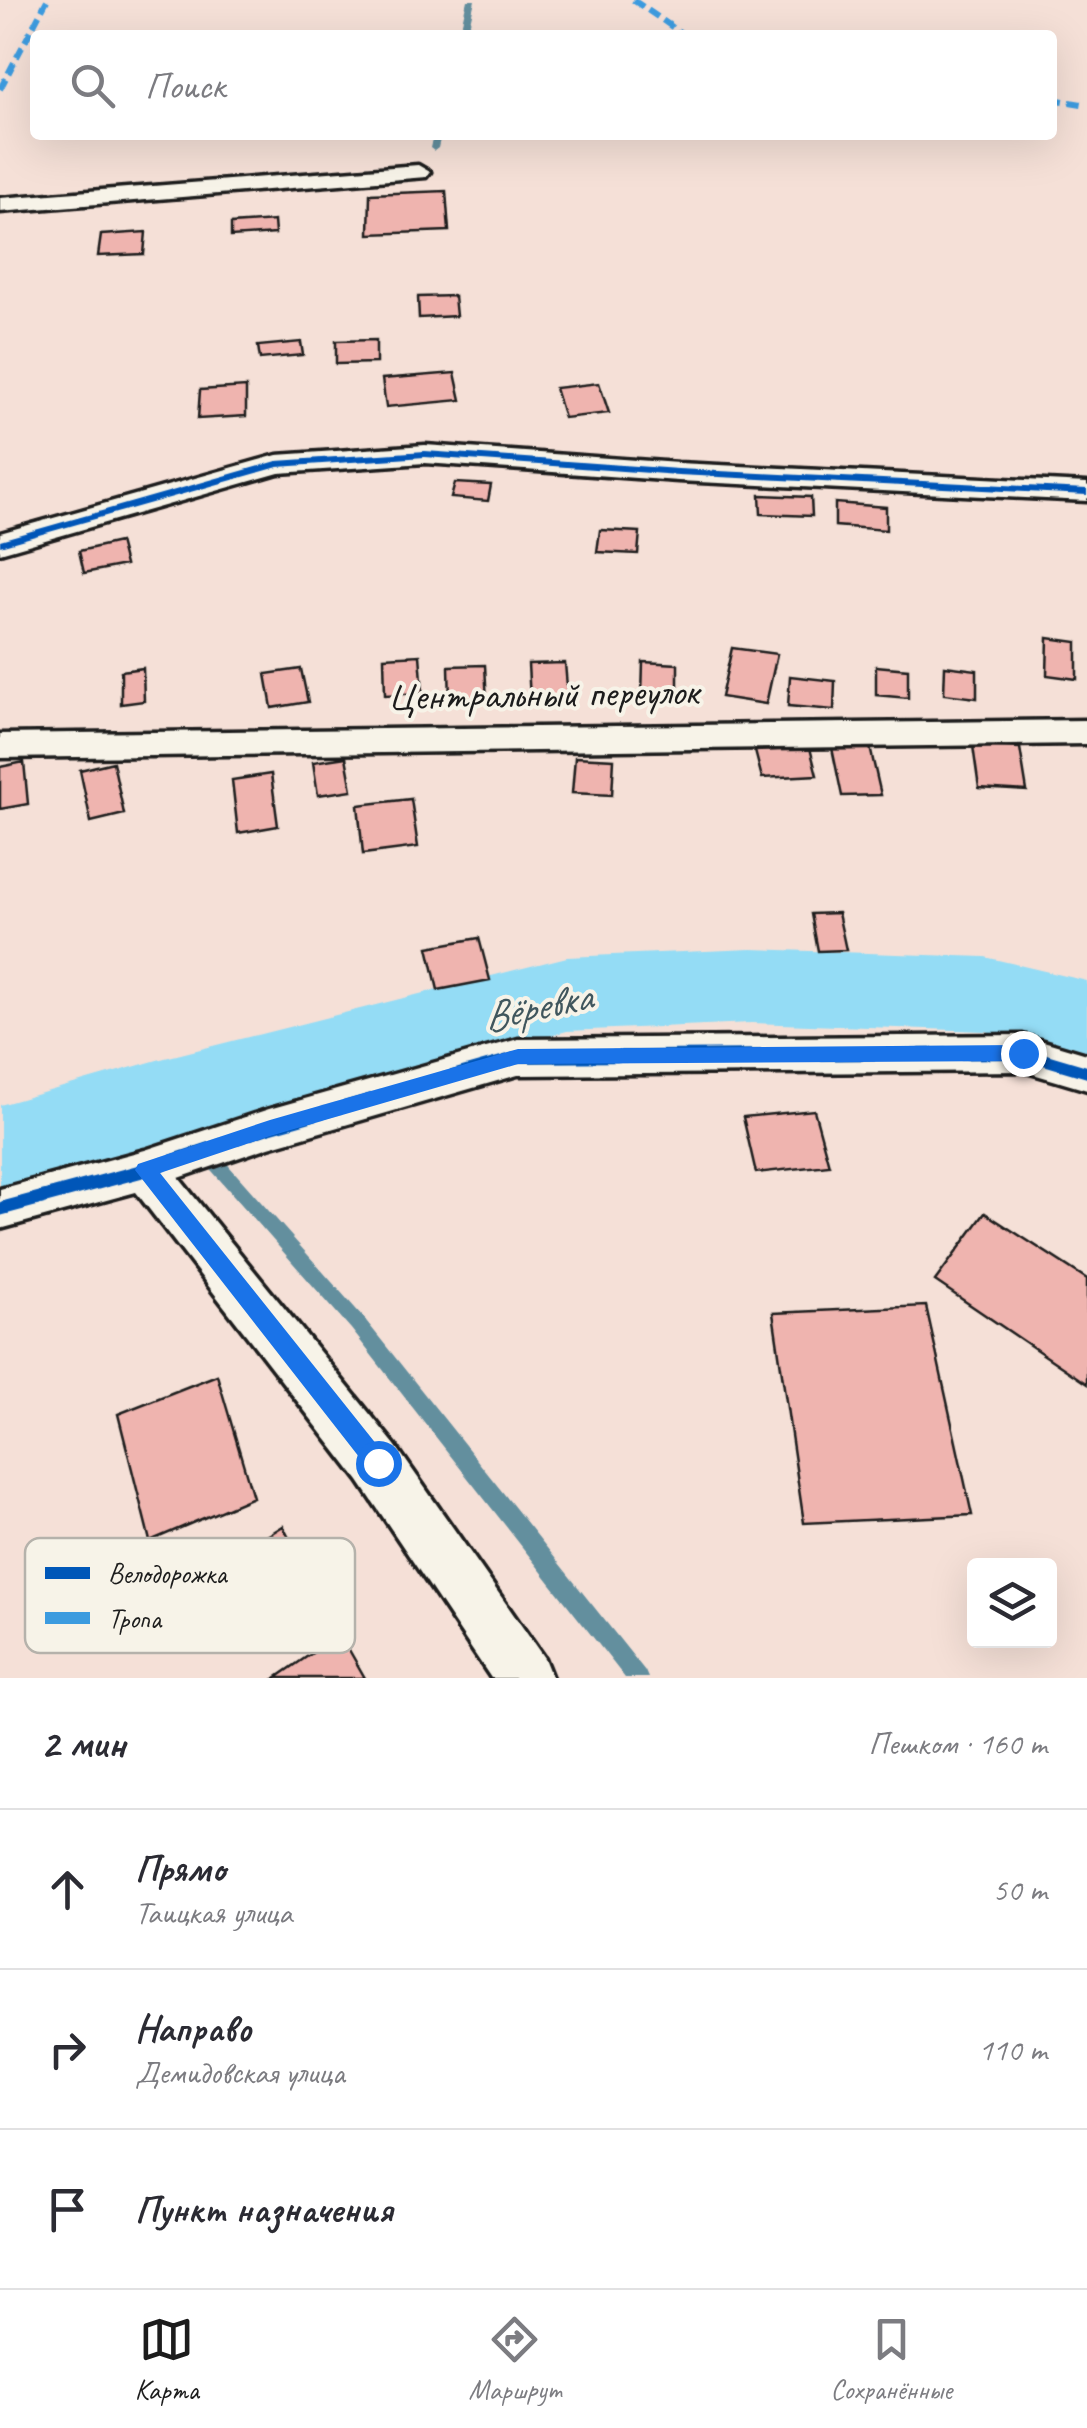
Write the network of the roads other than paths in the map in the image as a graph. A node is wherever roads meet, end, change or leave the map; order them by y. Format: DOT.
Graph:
graph roads {
  1 [pos="418,172"];
  2 [pos="0,206"];
  3 [pos="1087,492"];
  4 [pos="0,543"];
  5 [pos="1087,732"];
  6 [pos="0,746"];
  7 [pos="1087,1072"];
  8 [pos="145,1170"];
  9 [pos="0,1209"];
  10 [pos="524,1678"];
  1 -- 2 [label="street"];
  3 -- 4 [label="street"];
  5 -- 6 [label="street, Центральный переулок"];
  7 -- 8 [label="street"];
  8 -- 9 [label="street"];
  8 -- 10 [label="street"];
}
